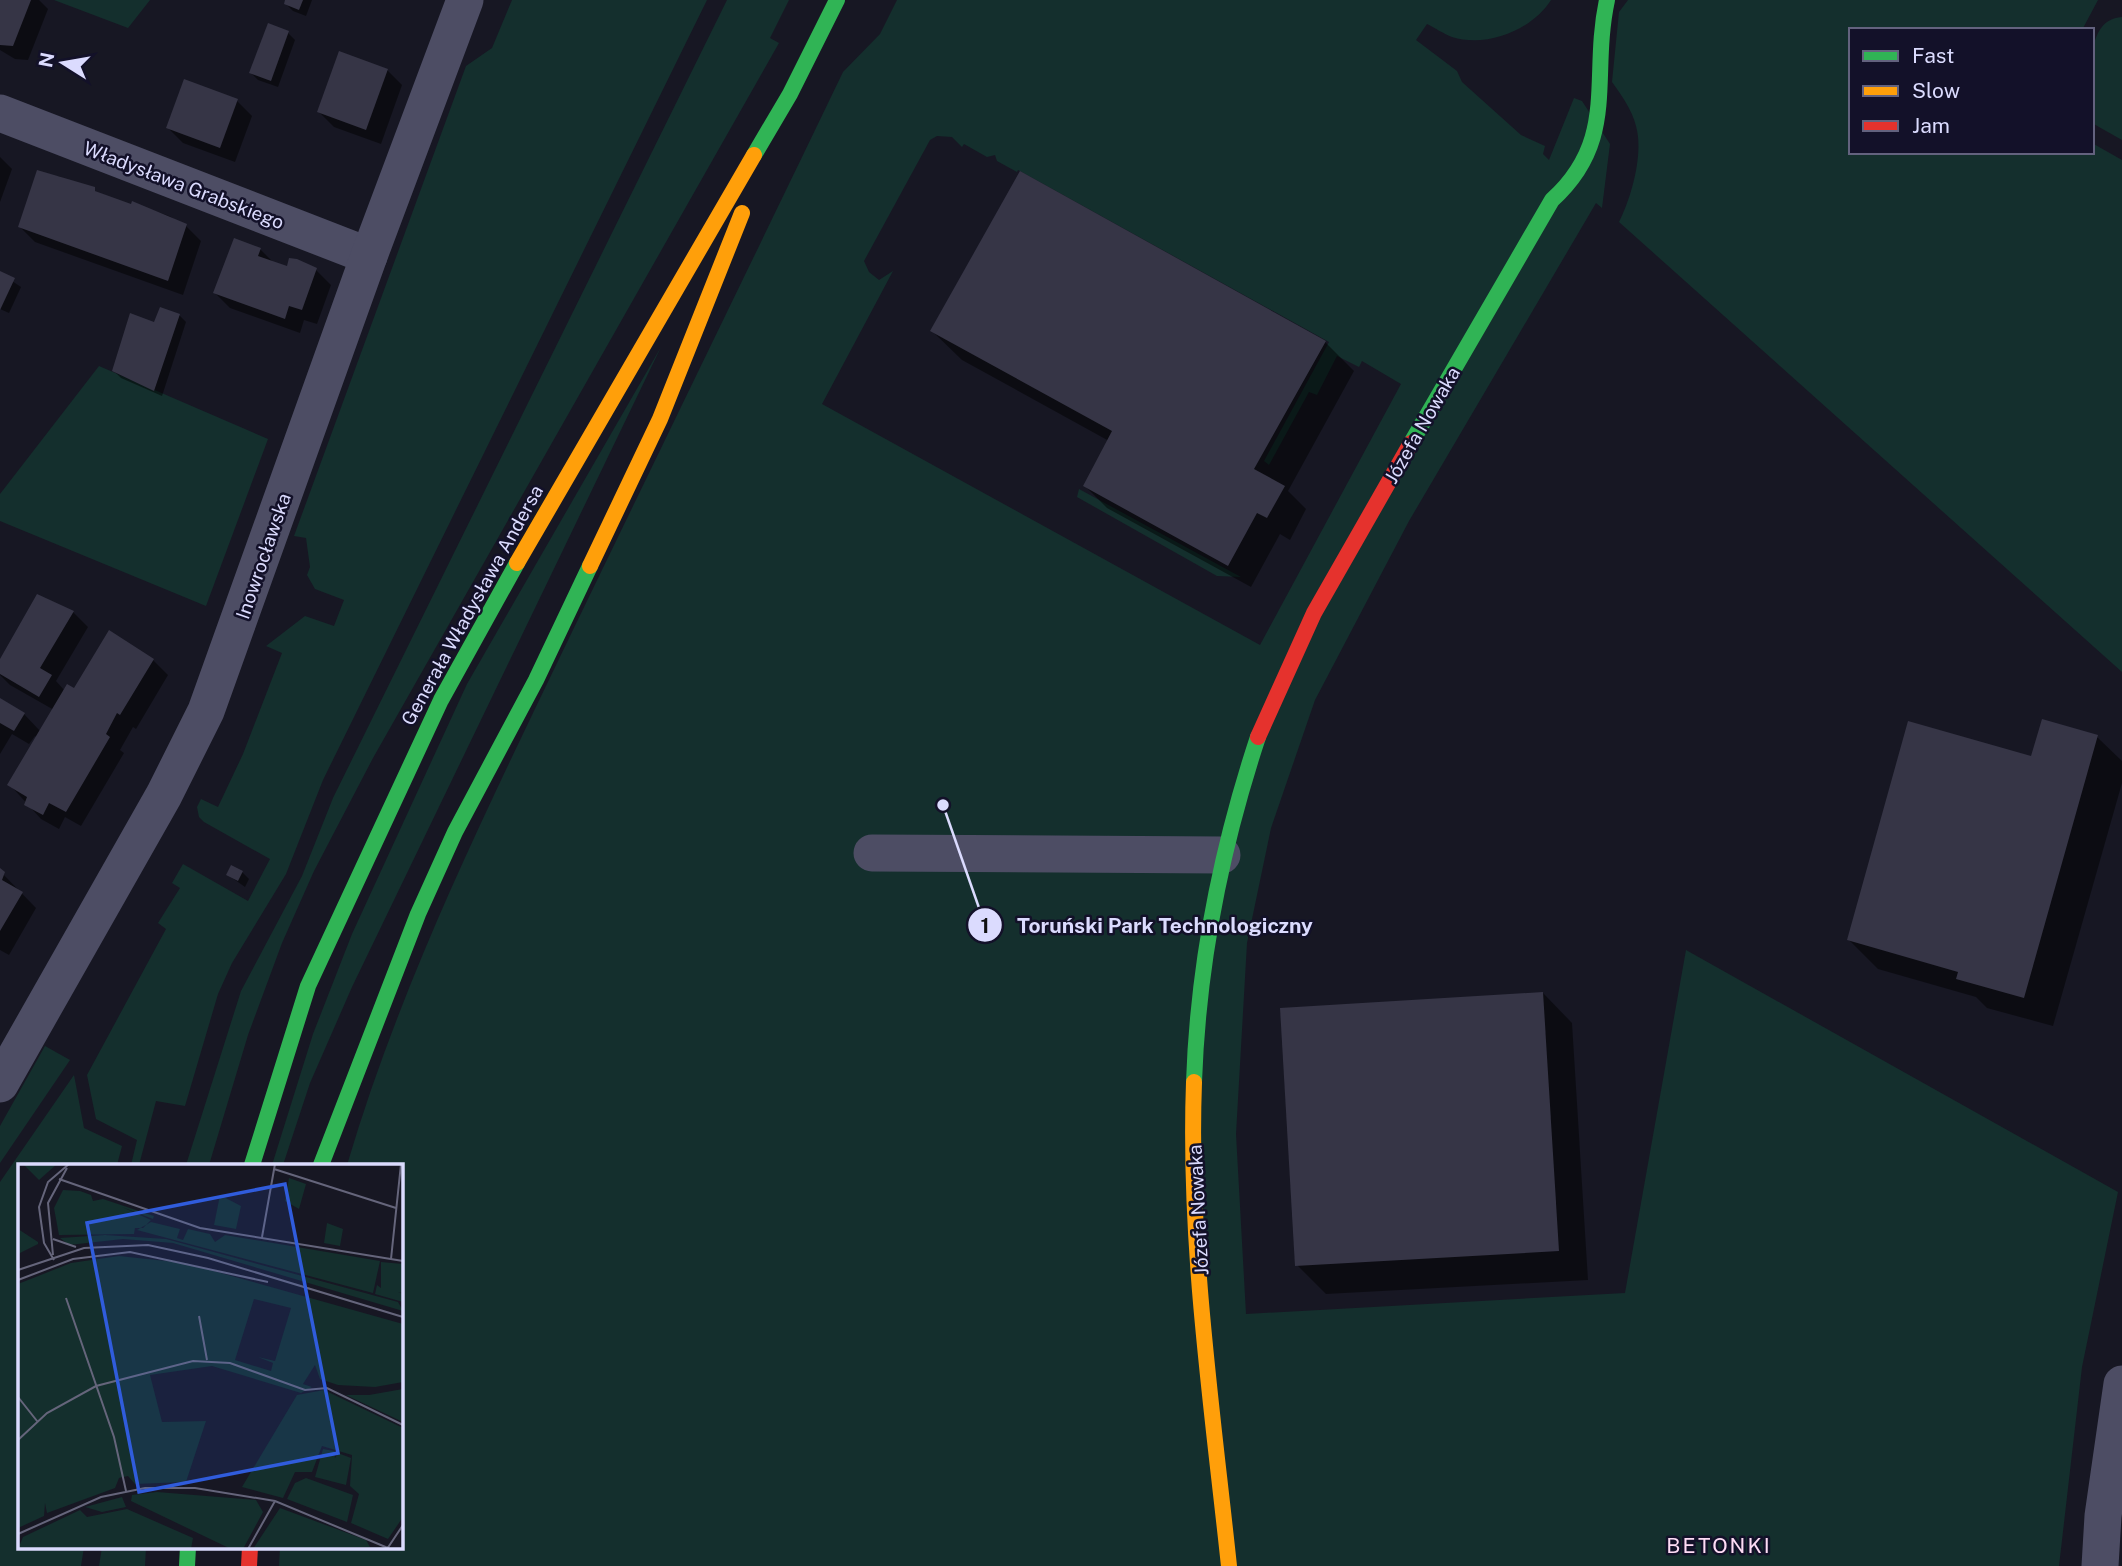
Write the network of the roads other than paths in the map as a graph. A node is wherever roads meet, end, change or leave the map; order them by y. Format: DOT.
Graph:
graph roads {
  1 [pos="465,0"];
  2 [pos="836,0"];
  3 [pos="1607,0"];
  4 [pos="790,94"];
  5 [pos="0,113"];
  6 [pos="369,256"];
  7 [pos="872,853"];
  8 [pos="1222,855"];
  9 [pos="0,1084"];
  10 [pos="252,1164"];
  11 [pos="321,1164"];
  12 [pos="2122,1384"];
  13 [pos="188,1548"];
  14 [pos="250,1548"];
  15 [pos="187,1566"];
  16 [pos="249,1566"];
  17 [pos="1229,1566"];
  18 [pos="2100,1566"];
  1 -- 6 [label="street, Inowrocławska"];
  2 -- 4 [label="main road, Generała Władysława Andersa"];
  3 -- 8 [label="main road, Józefa Nowaka"];
  4 -- 10 [label="main road, Generała Władysława Andersa"];
  4 -- 11 [label="main road, Generała Władysława Andersa"];
  5 -- 6 [label="street, Władysława Grabskiego"];
  6 -- 9 [label="street, Inowrocławska"];
  7 -- 8 [label="street"];
  8 -- 17 [label="main road, Józefa Nowaka"];
  12 -- 18 [label="street"];
  13 -- 15 [label="main road"];
  14 -- 16 [label="main road"];
}
